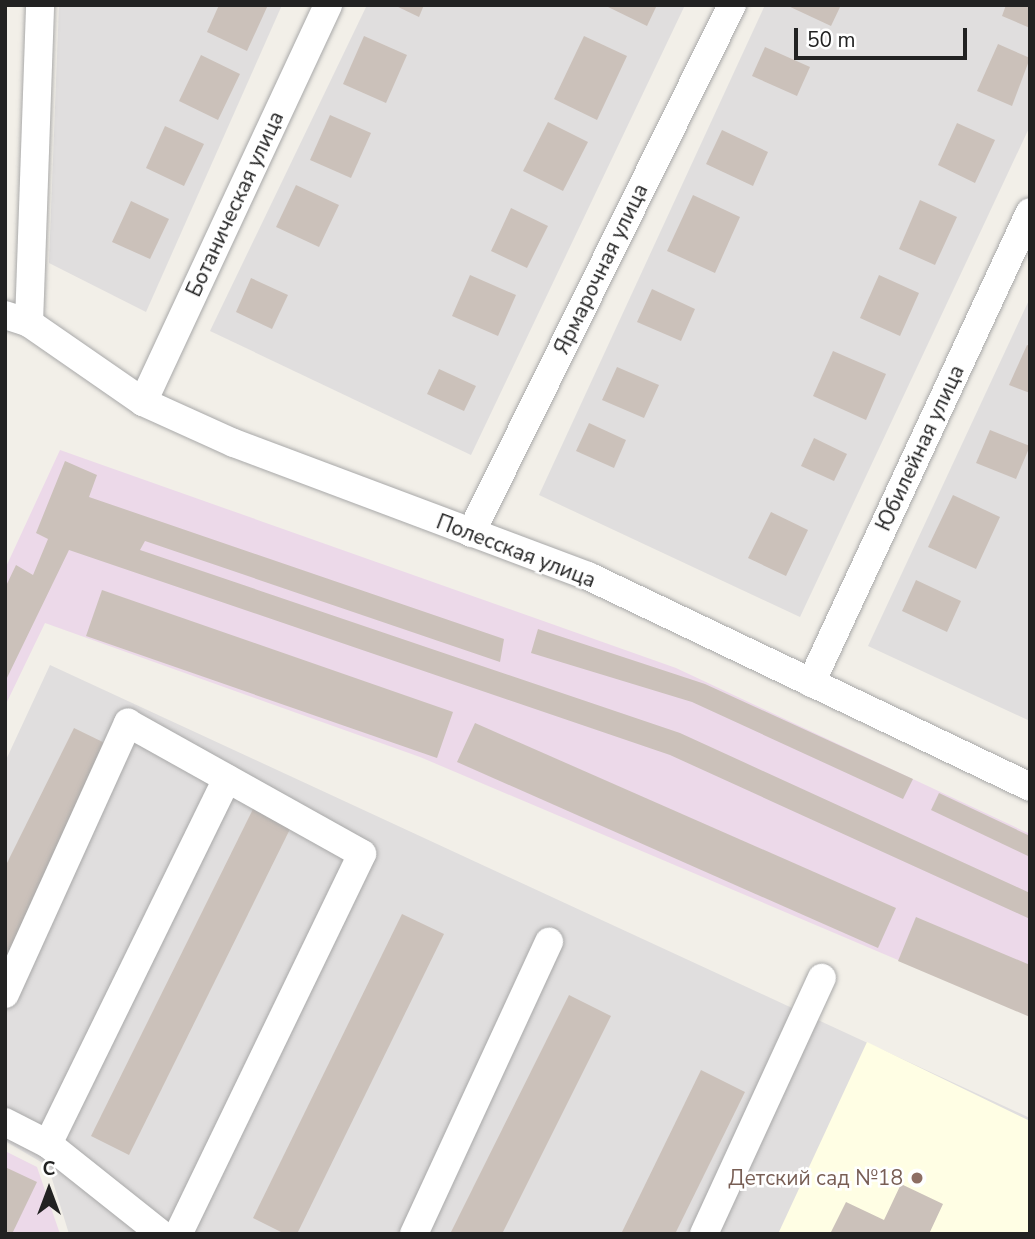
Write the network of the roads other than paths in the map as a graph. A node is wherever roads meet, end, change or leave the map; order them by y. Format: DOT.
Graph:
graph roads {
  1 [pos="40,5"];
  2 [pos="328,5"];
  3 [pos="732,5"];
  4 [pos="1030,212"];
  5 [pos="17,319"];
  6 [pos="143,402"];
  7 [pos="471,533"];
  8 [pos="811,683"];
  9 [pos="227,778"];
  10 [pos="1030,787"];
  11 [pos="549,942"];
  12 [pos="822,978"];
  13 [pos="5,994"];
  14 [pos="5,1122"];
  15 [pos="48,1144"];
  16 [pos="161,1234"];
  17 [pos="178,1234"];
  18 [pos="414,1234"];
  19 [pos="704,1234"];
  1 -- 5 [label="street"];
  2 -- 6 [label="street, Ботаническая улица"];
  3 -- 7 [label="street, Ярмарочная улица"];
  4 -- 8 [label="street, Юбилейная улица"];
  5 -- 6 [label="street, Полесская улица"];
  6 -- 7 [label="street, Полесская улица"];
  7 -- 8 [label="street, Полесская улица"];
  8 -- 10 [label="street, Полесская улица"];
  9 -- 13 [label="street"];
  9 -- 15 [label="street"];
  9 -- 17 [label="street"];
  11 -- 18 [label="street"];
  12 -- 19 [label="street"];
  14 -- 15 [label="street"];
  15 -- 16 [label="street"];
}
